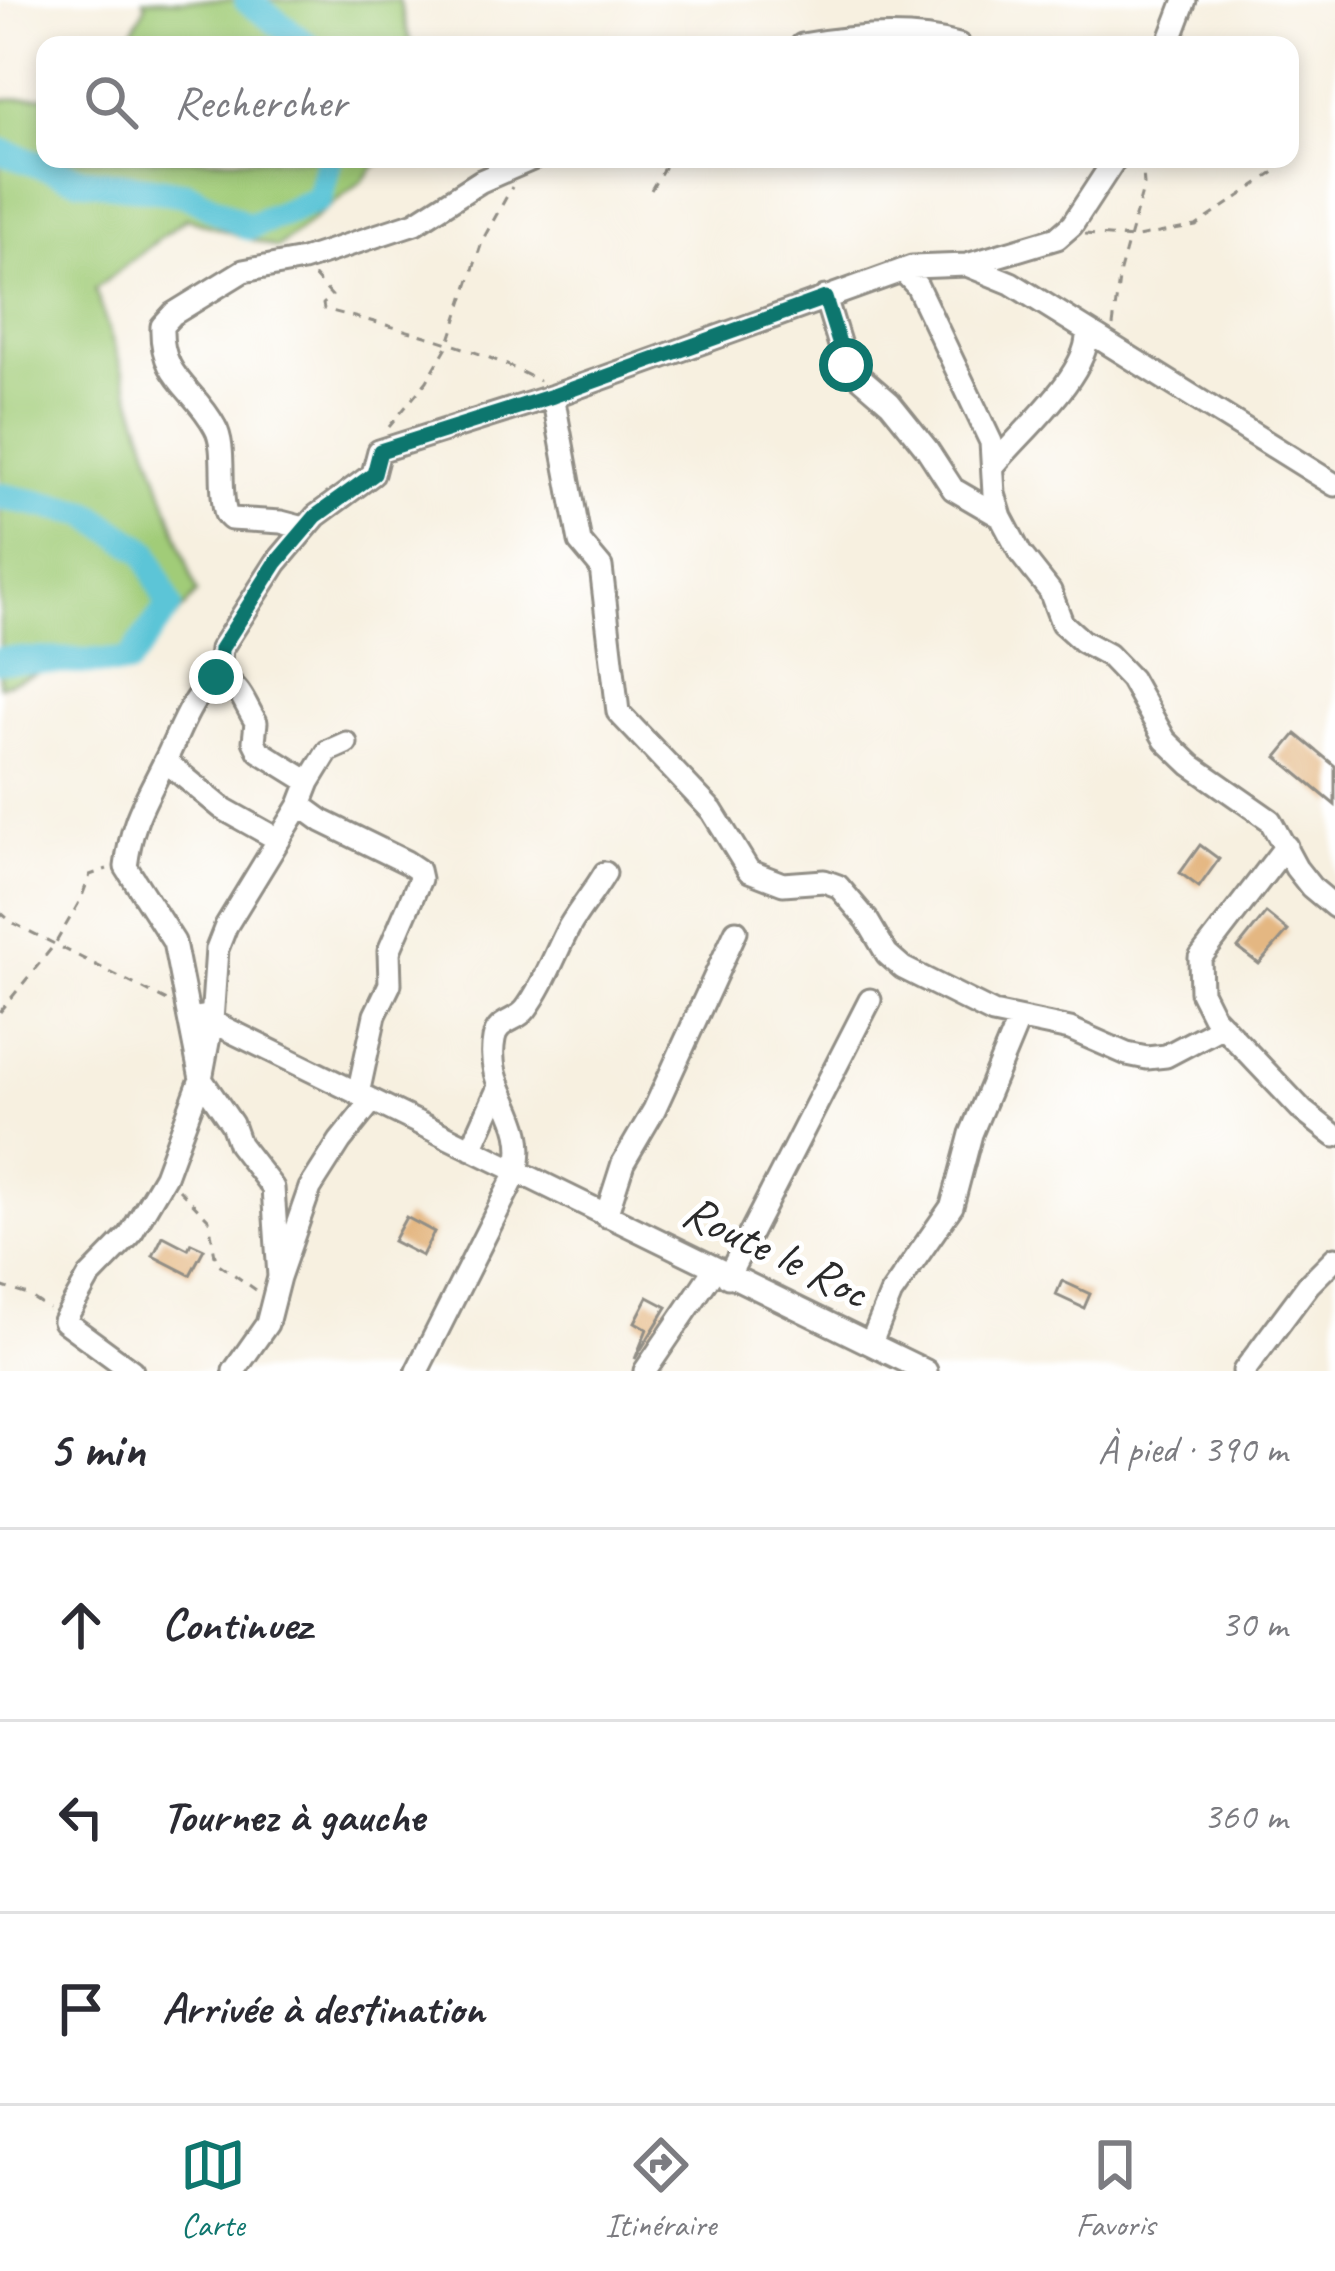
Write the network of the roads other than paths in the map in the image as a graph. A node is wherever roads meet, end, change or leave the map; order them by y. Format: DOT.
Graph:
graph roads {
  1 [pos="1185,0"];
  2 [pos="1171,36"];
  3 [pos="511,168"];
  4 [pos="1109,168"];
  5 [pos="967,265"];
  6 [pos="903,271"];
  7 [pos="825,298"];
  8 [pos="1093,337"];
  9 [pos="561,393"];
  10 [pos="995,464"];
  11 [pos="1335,485"];
  12 [pos="1001,517"];
  13 [pos="304,529"];
  14 [pos="219,674"];
  15 [pos="346,743"];
  16 [pos="165,761"];
  17 [pos="309,782"];
  18 [pos="300,805"];
  19 [pos="279,840"];
  20 [pos="1286,846"];
  21 [pos="605,873"];
  22 [pos="1335,907"];
  23 [pos="736,931"];
  24 [pos="870,1000"];
  25 [pos="185,1010"];
  26 [pos="212,1021"];
  27 [pos="1018,1021"];
  28 [pos="1223,1026"];
  29 [pos="201,1079"];
  30 [pos="498,1089"];
  31 [pos="365,1098"];
  32 [pos="1335,1136"];
  33 [pos="471,1149"];
  34 [pos="517,1172"];
  35 [pos="598,1212"];
  36 [pos="1335,1258"];
  37 [pos="722,1272"];
  38 [pos="279,1277"];
  39 [pos="871,1343"];
  40 [pos="132,1371"];
  41 [pos="234,1371"];
  42 [pos="417,1371"];
  43 [pos="645,1371"];
  44 [pos="926,1371"];
  45 [pos="1244,1371"];
  1 -- 2 [label="street"];
  3 -- 13 [label="street"];
  4 -- 5 [label="street"];
  5 -- 6 [label="street"];
  5 -- 8 [label="street"];
  6 -- 7 [label="street"];
  6 -- 10 [label="street"];
  7 -- 9 [label="street"];
  7 -- 12 [label="street"];
  8 -- 10 [label="street"];
  8 -- 11 [label="street"];
  9 -- 13 [label="street"];
  9 -- 27 [label="street"];
  10 -- 12 [label="street"];
  12 -- 20 [label="street"];
  13 -- 14 [label="street"];
  14 -- 16 [label="street"];
  14 -- 17 [label="street"];
  15 -- 17 [label="street"];
  16 -- 19 [label="street"];
  16 -- 25 [label="street"];
  17 -- 18 [label="street"];
  18 -- 19 [label="street"];
  18 -- 31 [label="street"];
  19 -- 26 [label="street"];
  20 -- 22 [label="street"];
  20 -- 28 [label="street"];
  21 -- 30 [label="street"];
  23 -- 35 [label="street"];
  24 -- 37 [label="street"];
  25 -- 26 [label="street, Route le Roc"];
  25 -- 29 [label="street"];
  26 -- 29 [label="street"];
  26 -- 31 [label="street, Route le Roc"];
  27 -- 28 [label="street"];
  27 -- 39 [label="street"];
  28 -- 32 [label="street"];
  29 -- 38 [label="street"];
  29 -- 40 [label="street"];
  30 -- 33 [label="street"];
  30 -- 34 [label="street"];
  31 -- 33 [label="street, Route le Roc"];
  31 -- 38 [label="street"];
  33 -- 34 [label="street, Route le Roc"];
  34 -- 35 [label="street, Route le Roc"];
  34 -- 42 [label="street"];
  35 -- 37 [label="street, Route le Roc"];
  36 -- 45 [label="street"];
  37 -- 39 [label="street, Route le Roc"];
  37 -- 43 [label="street"];
  38 -- 41 [label="street"];
  39 -- 44 [label="street, Route le Roc"];
}
